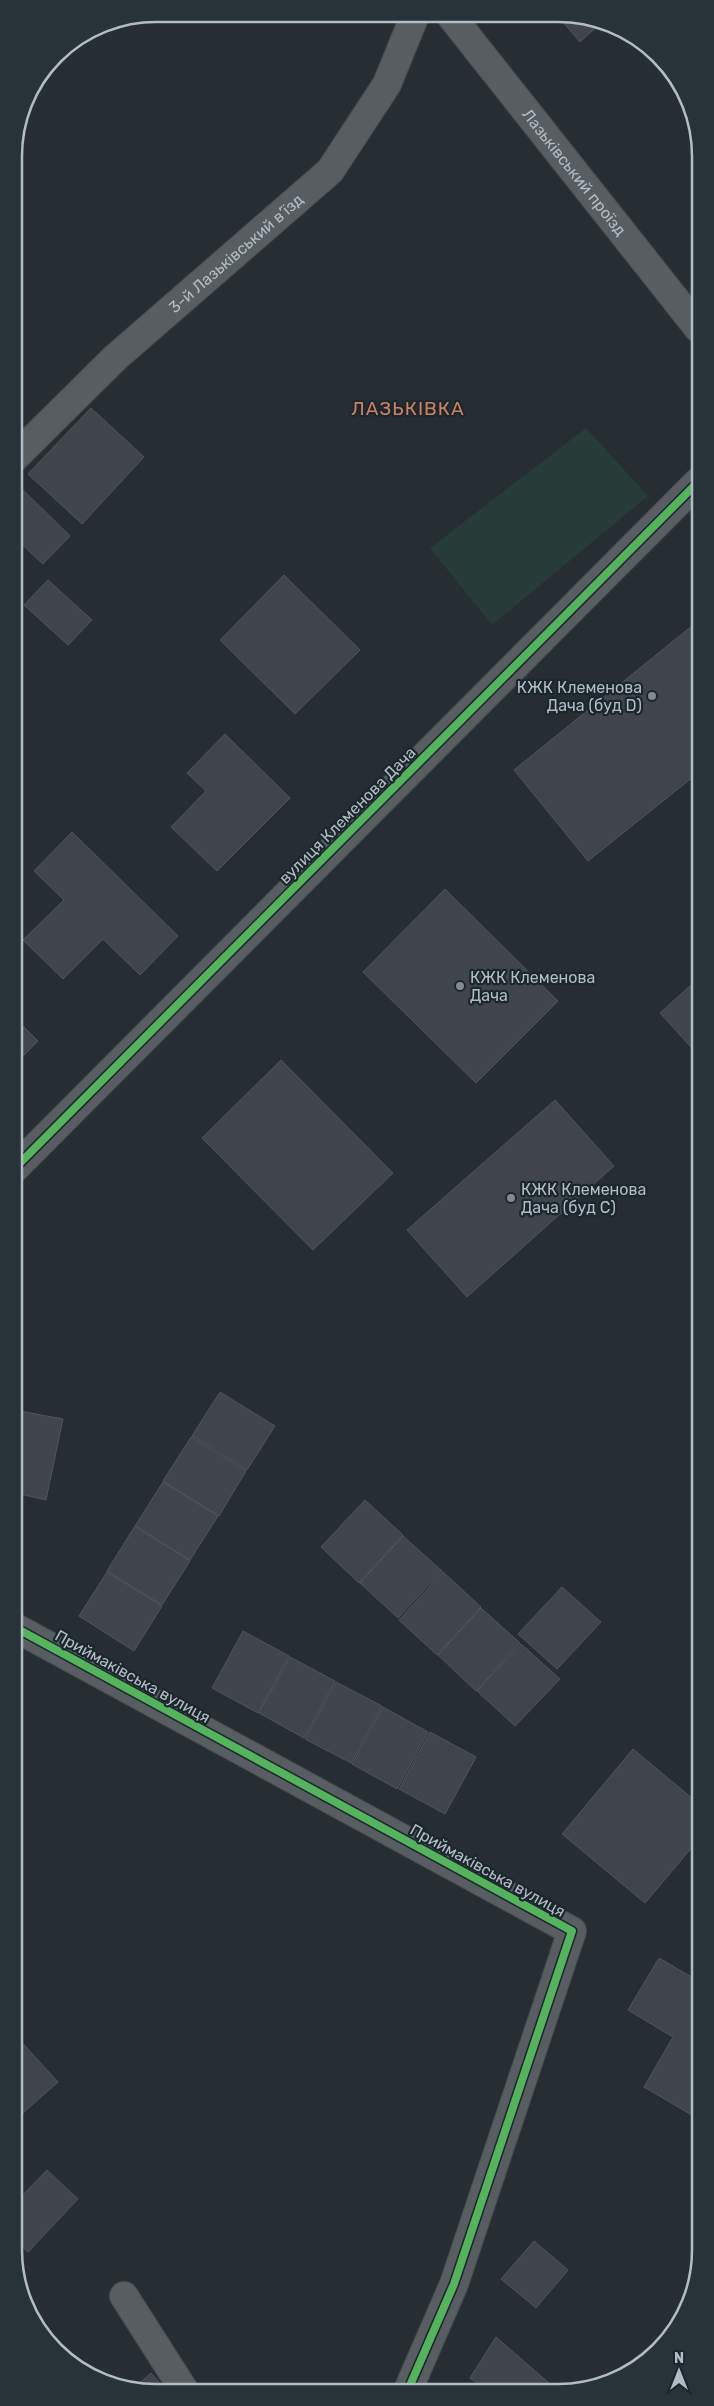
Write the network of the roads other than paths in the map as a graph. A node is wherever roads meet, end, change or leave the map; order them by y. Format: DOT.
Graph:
graph roads {
  1 [pos="413,22"];
  2 [pos="456,22"];
  3 [pos="692,320"];
  4 [pos="23,449"];
  5 [pos="692,488"];
  6 [pos="23,1160"];
  7 [pos="22,1631"];
  8 [pos="124,2296"];
  9 [pos="180,2384"];
  10 [pos="411,2384"];
  1 -- 4 [label="street, 3-й Лазьківський в’їзд"];
  2 -- 3 [label="street, Лазьківський проїзд"];
  5 -- 6 [label="street, вулиця Клеменова Дача"];
  7 -- 10 [label="street, Приймаківська вулиця"];
  8 -- 9 [label="street"];
}
